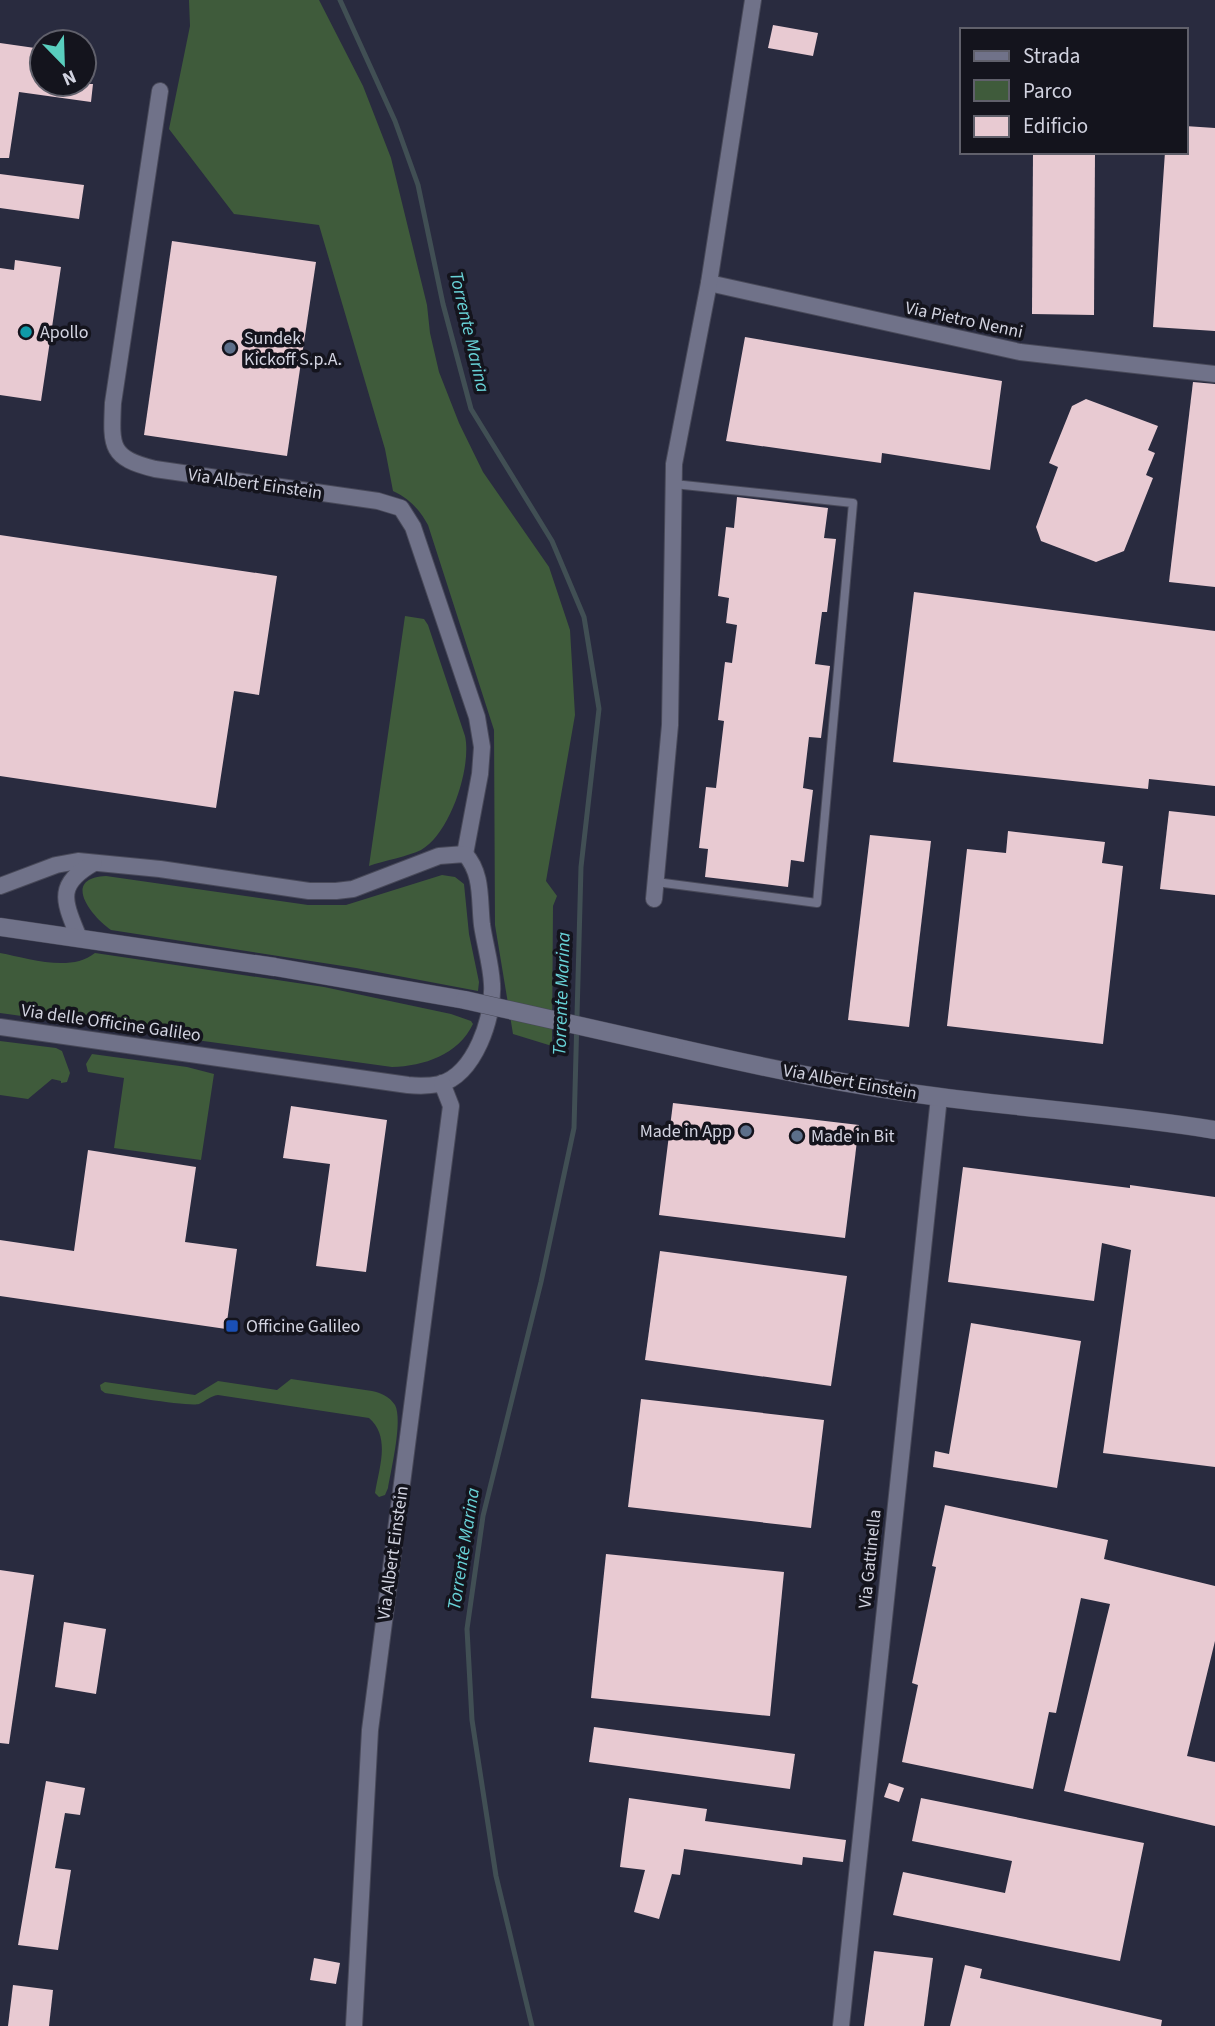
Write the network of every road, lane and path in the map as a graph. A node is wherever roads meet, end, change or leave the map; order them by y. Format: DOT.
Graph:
graph roads {
  1 [pos="753,0"];
  2 [pos="160,91"];
  3 [pos="709,283"];
  4 [pos="1215,374"];
  5 [pos="674,484"];
  6 [pos="465,854"];
  7 [pos="94,863"];
  8 [pos="656,882"];
  9 [pos="0,886"];
  10 [pos="654,899"];
  11 [pos="0,927"];
  12 [pos="79,938"];
  13 [pos="0,1027"];
  14 [pos="442,1083"];
  15 [pos="939,1097"];
  16 [pos="1215,1130"];
  17 [pos="354,2026"];
  18 [pos="841,2026"];
  1 -- 3 [label="street"];
  2 -- 6 [label="street, Via Albert Einstein"];
  3 -- 4 [label="street, Via Pietro Nenni"];
  3 -- 5 [label="street"];
  5 -- 8 [label="street"];
  5 -- 8 [label="lane"];
  6 -- 7 [label="street"];
  6 -- 14 [label="street"];
  7 -- 9 [label="street"];
  7 -- 12 [label="street"];
  8 -- 10 [label="street"];
  11 -- 12 [label="street, Via Albert Einstein"];
  12 -- 15 [label="street, Via Albert Einstein, bridge"];
  13 -- 14 [label="street, Via delle Officine Galileo"];
  14 -- 17 [label="street, Via Albert Einstein"];
  15 -- 16 [label="street, Via Albert Einstein"];
  15 -- 18 [label="street, Via Gattinella"];
}
